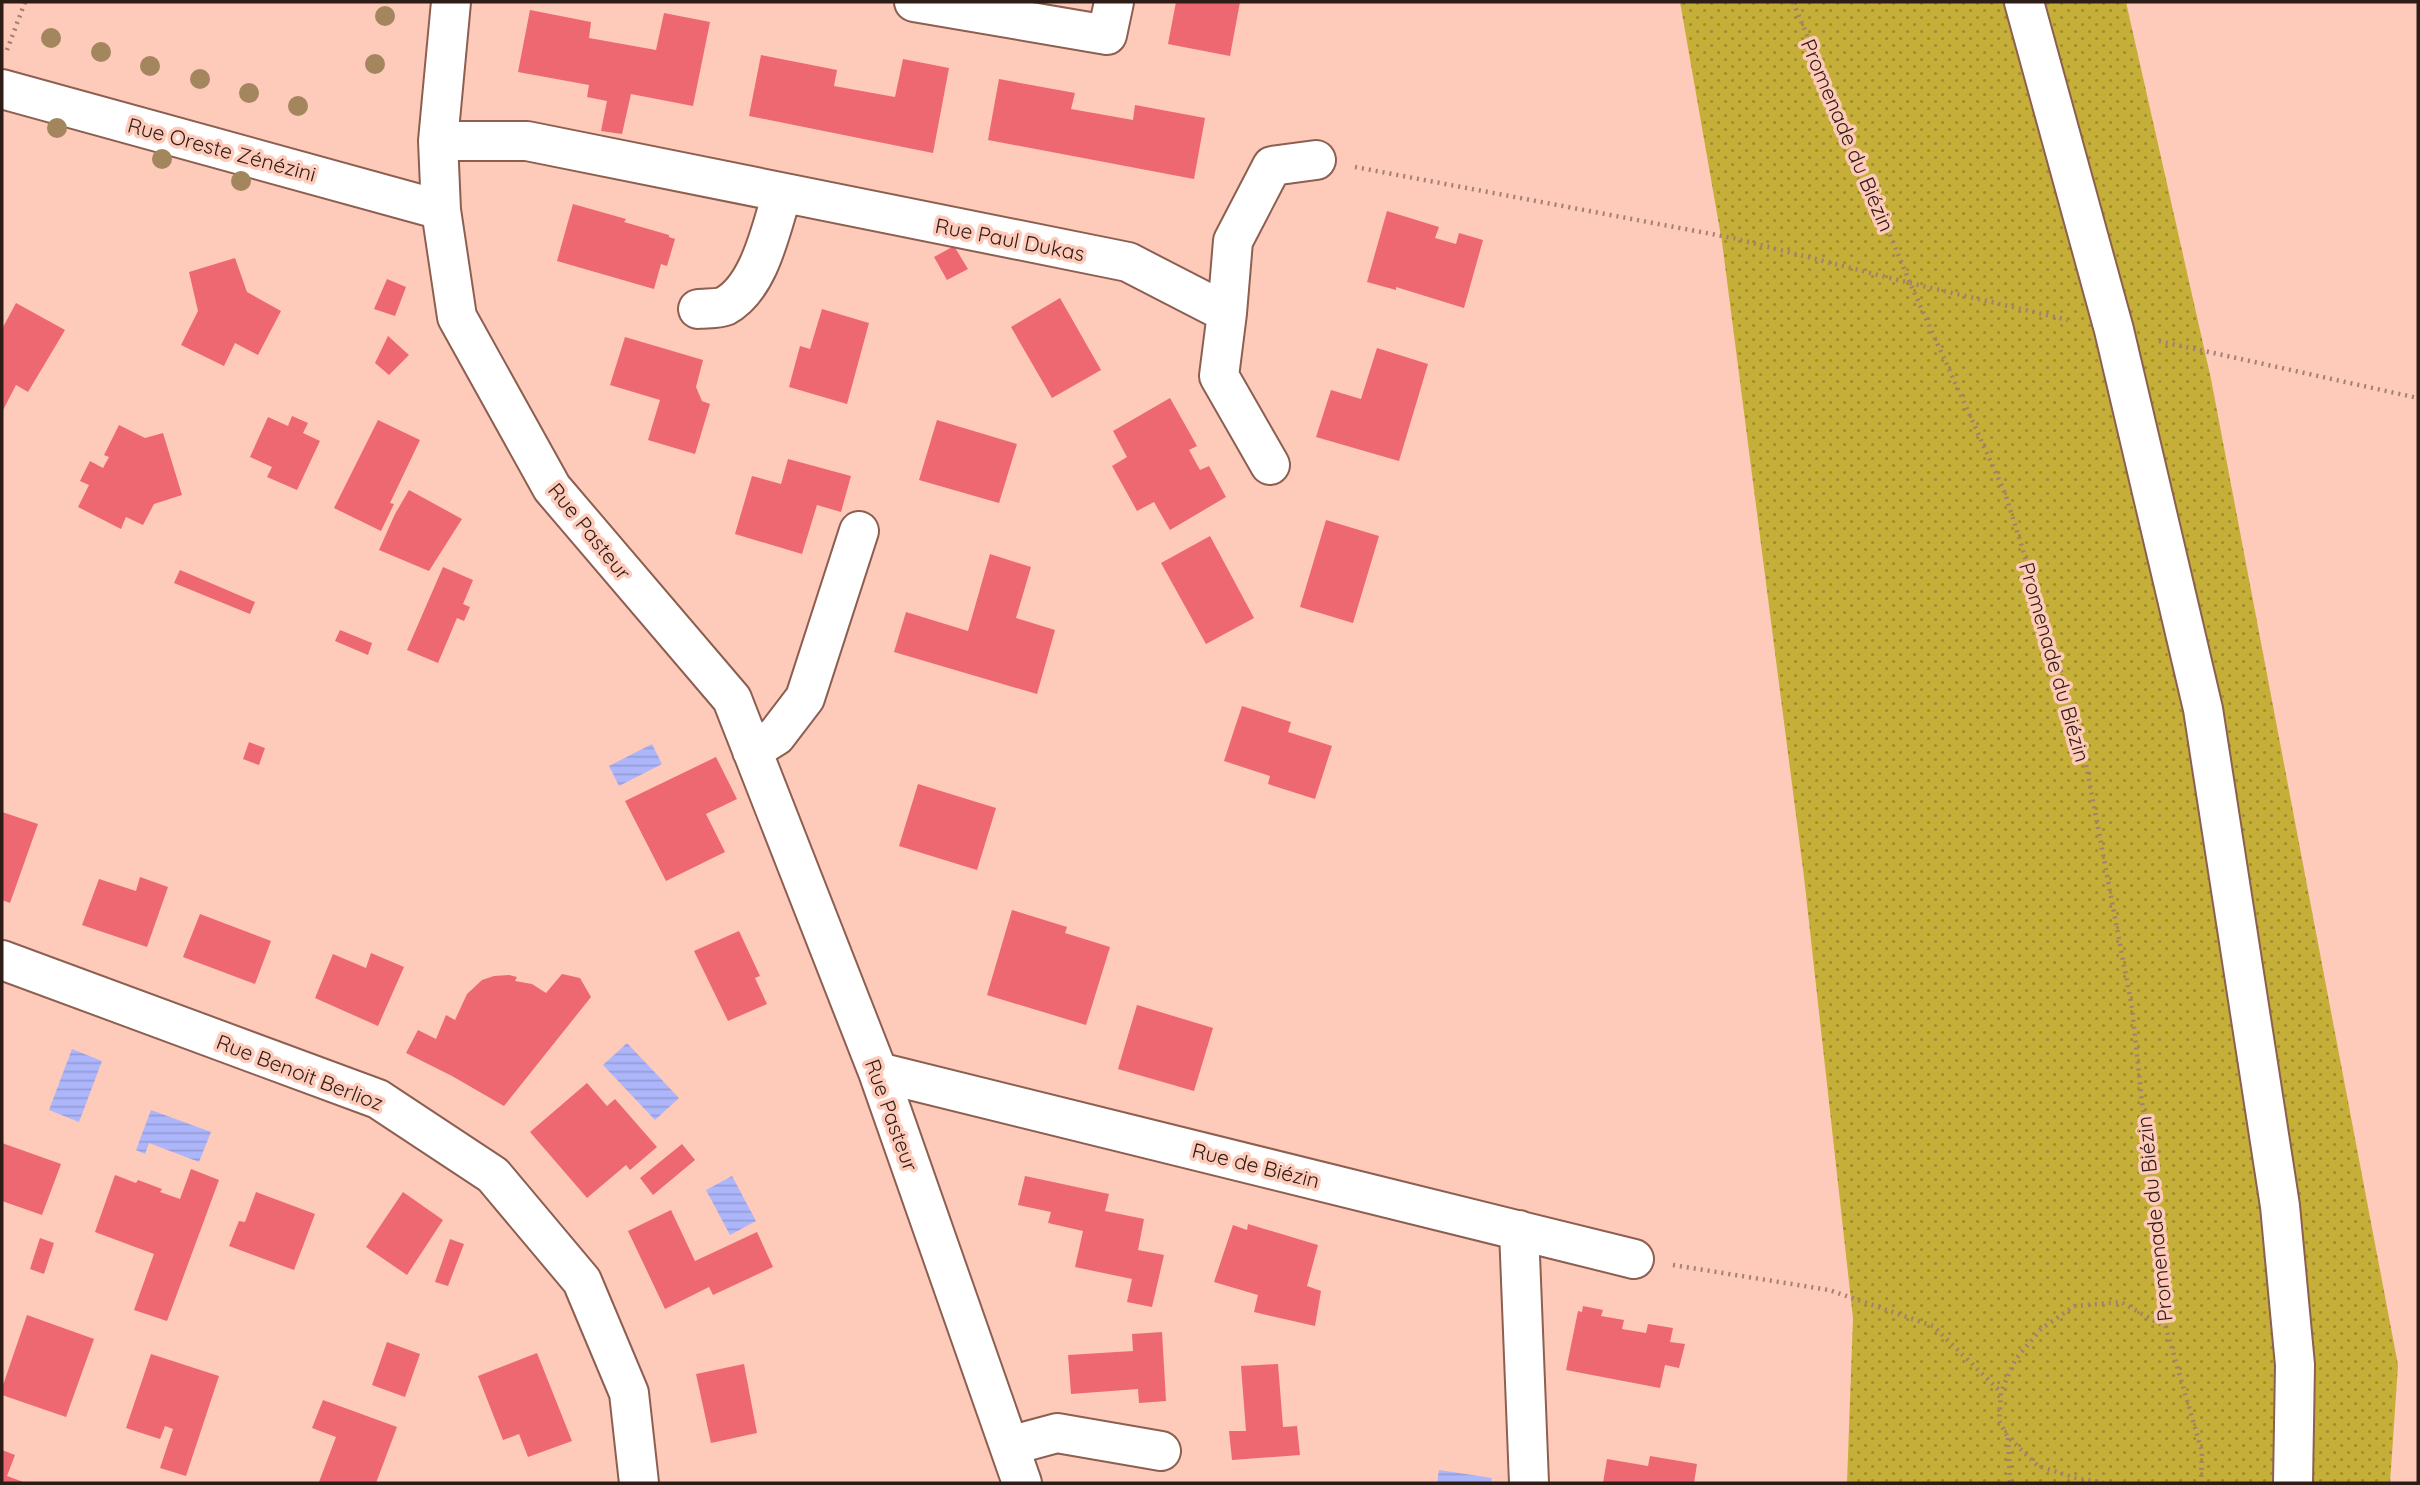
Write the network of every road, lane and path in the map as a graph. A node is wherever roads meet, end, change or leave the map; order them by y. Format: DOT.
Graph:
graph roads {
  1 [pos="25,2"];
  2 [pos="451,2"];
  3 [pos="914,2"];
  4 [pos="1114,2"];
  5 [pos="1793,2"];
  6 [pos="2024,2"];
  7 [pos="3,73"];
  8 [pos="438,141"];
  9 [pos="1316,160"];
  10 [pos="782,194"];
  11 [pos="441,210"];
  12 [pos="1910,283"];
  13 [pos="698,309"];
  14 [pos="1227,313"];
  15 [pos="2113,330"];
  16 [pos="2418,398"];
  17 [pos="1270,465"];
  18 [pos="859,531"];
  19 [pos="752,751"];
  20 [pos="2,960"];
  21 [pos="878,1072"];
  22 [pos="1520,1230"];
  23 [pos="1634,1259"];
  24 [pos="2165,1328"];
  25 [pos="2001,1392"];
  26 [pos="2008,1437"];
  27 [pos="1009,1446"];
  28 [pos="1161,1451"];
  29 [pos="639,1483"];
  30 [pos="1022,1483"];
  31 [pos="1528,1483"];
  32 [pos="2010,1483"];
  33 [pos="2104,1483"];
  34 [pos="2201,1483"];
  35 [pos="2293,1483"];
  1 -- 7 [label="path"];
  2 -- 8 [label="street, Rue Pasteur"];
  3 -- 4 [label="street"];
  5 -- 12 [label="path, Promenade du Biézin"];
  6 -- 15 [label="street"];
  7 -- 11 [label="street, Rue Oreste Zénézini"];
  8 -- 10 [label="street, Rue Paul Dukas"];
  8 -- 11 [label="street, Rue Pasteur"];
  9 -- 12 [label="path"];
  9 -- 14 [label="street"];
  10 -- 13 [label="street"];
  10 -- 14 [label="street, Rue Paul Dukas"];
  11 -- 19 [label="street, Rue Pasteur"];
  12 -- 15 [label="path"];
  12 -- 24 [label="path, Promenade du Biézin"];
  14 -- 17 [label="street"];
  15 -- 16 [label="path"];
  15 -- 35 [label="street"];
  18 -- 19 [label="street"];
  19 -- 21 [label="street, Rue Pasteur"];
  20 -- 29 [label="street, Rue Benoit Berlioz"];
  21 -- 22 [label="street, Rue de Biézin"];
  21 -- 27 [label="street, Rue Pasteur"];
  22 -- 23 [label="street, Rue de Biézin"];
  22 -- 31 [label="street"];
  23 -- 25 [label="path"];
  24 -- 25 [label="path"];
  24 -- 34 [label="path, Promenade du Biézin"];
  25 -- 26 [label="path"];
  26 -- 32 [label="path"];
  26 -- 33 [label="path"];
  27 -- 28 [label="street"];
  27 -- 30 [label="street, Rue Pasteur"];
}
